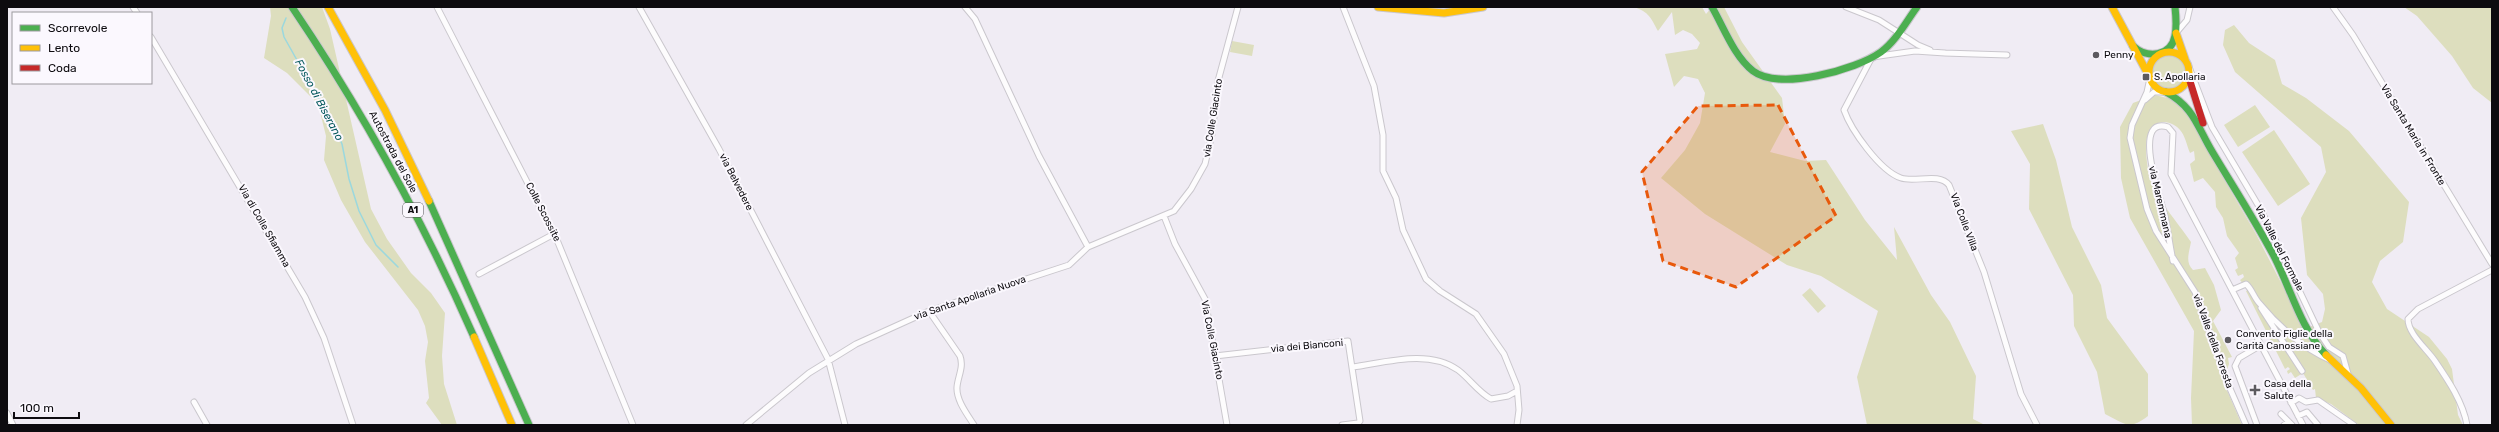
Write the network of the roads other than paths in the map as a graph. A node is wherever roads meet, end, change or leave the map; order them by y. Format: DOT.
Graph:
graph roads {
  1 [pos="292,7"];
  2 [pos="328,7"];
  3 [pos="437,7"];
  4 [pos="639,7"];
  5 [pos="965,7"];
  6 [pos="1238,7"];
  7 [pos="1342,7"];
  8 [pos="1378,7"];
  9 [pos="1483,7"];
  10 [pos="1712,7"];
  11 [pos="1846,7"];
  12 [pos="1918,7"];
  13 [pos="2112,7"];
  14 [pos="2175,7"];
  15 [pos="2190,7"];
  16 [pos="2333,7"];
  17 [pos="1898,32"];
  18 [pos="2176,33"];
  19 [pos="152,39"];
  20 [pos="2133,46"];
  21 [pos="2164,52"];
  22 [pos="1945,53"];
  23 [pos="2007,55"];
  24 [pos="1872,57"];
  25 [pos="2185,59"];
  26 [pos="2189,67"];
  27 [pos="2150,78"];
  28 [pos="2189,78"];
  29 [pos="2166,92"];
  30 [pos="2141,105"];
  31 [pos="2211,150"];
  32 [pos="1164,216"];
  33 [pos="554,234"];
  34 [pos="1088,248"];
  35 [pos="2173,261"];
  36 [pos="2492,264"];
  37 [pos="2492,270"];
  38 [pos="479,274"];
  39 [pos="2232,290"];
  40 [pos="2258,303"];
  41 [pos="929,311"];
  42 [pos="2261,345"];
  43 [pos="1215,356"];
  44 [pos="828,359"];
  45 [pos="2333,361"];
  46 [pos="1353,366"];
  47 [pos="2302,371"];
  48 [pos="2349,375"];
  49 [pos="1517,391"];
  50 [pos="194,402"];
  51 [pos="2290,403"];
  52 [pos="7,413"];
  53 [pos="2281,414"];
  54 [pos="2300,420"];
  55 [pos="2292,424"];
  56 [pos="2351,424"];
  57 [pos="13,425"];
  58 [pos="207,425"];
  59 [pos="353,425"];
  60 [pos="512,425"];
  61 [pos="529,425"];
  62 [pos="633,425"];
  63 [pos="746,425"];
  64 [pos="845,425"];
  65 [pos="974,425"];
  66 [pos="1228,425"];
  67 [pos="1342,425"];
  68 [pos="1517,425"];
  69 [pos="2037,425"];
  70 [pos="2246,425"];
  71 [pos="2257,425"];
  72 [pos="2284,425"];
  73 [pos="2318,425"];
  74 [pos="2391,425"];
  75 [pos="2467,425"];
  1 -- 60 [label="main road, Autostrada del Sole / A1"];
  2 -- 61 [label="main road, Autostrada del Sole / A1"];
  3 -- 33 [label="street, Colle Scossite"];
  4 -- 44 [label="street, via Belvedere"];
  5 -- 34 [label="street"];
  6 -- 32 [label="street, via Colle Giacinto"];
  7 -- 49 [label="street"];
  8 -- 9 [label="main road"];
  10 -- 24 [label="main road"];
  11 -- 17 [label="street"];
  12 -- 17 [label="main road"];
  13 -- 20 [label="main road"];
  14 -- 18 [label="main road"];
  15 -- 18 [label="street"];
  16 -- 36 [label="street, Via Santa Maria in Fronte"];
  17 -- 22 [label="street"];
  17 -- 24 [label="main road"];
  18 -- 21 [label="main road"];
  18 -- 25 [label="main road"];
  19 -- 59 [label="street, Via di Colle Sfiamma"];
  20 -- 21 [label="main road"];
  20 -- 27 [label="main road"];
  21 -- 25 [label="main road"];
  21 -- 27 [label="main road"];
  22 -- 23 [label="street"];
  22 -- 24 [label="street"];
  24 -- 69 [label="street, Via Colle Villa"];
  25 -- 26 [label="main road"];
  26 -- 28 [label="main road"];
  26 -- 48 [label="street"];
  27 -- 29 [label="main road"];
  27 -- 30 [label="street, via Valle della Foresta"];
  28 -- 29 [label="main road"];
  28 -- 31 [label="main road, Via Valle del Formale"];
  29 -- 30 [label="street"];
  29 -- 31 [label="main road, Via Valle del Formale"];
  30 -- 35 [label="street, via Valle della Foresta"];
  31 -- 45 [label="main road, Via Valle del Formale"];
  32 -- 34 [label="street, via Santa Apollaria Nuova"];
  32 -- 43 [label="street, Via Colle Giacinto"];
  33 -- 38 [label="street"];
  33 -- 62 [label="street, Colle Scossite"];
  34 -- 41 [label="street, via Santa Apollaria Nuova"];
  35 -- 39 [label="street, via Maremmana"];
  35 -- 70 [label="street, via Valle della Foresta"];
  37 -- 75 [label="street"];
  39 -- 40 [label="street"];
  39 -- 42 [label="street"];
  40 -- 45 [label="street"];
  40 -- 47 [label="street"];
  41 -- 44 [label="street, via Santa Apollaria Nuova"];
  41 -- 65 [label="street"];
  42 -- 51 [label="street"];
  42 -- 71 [label="street"];
  43 -- 46 [label="street, via dei Bianconi"];
  43 -- 66 [label="street, Via Colle Giacinto"];
  44 -- 63 [label="street, via Santa Apollaria Nuova"];
  44 -- 64 [label="street, via Belvedere"];
  45 -- 48 [label="main road, Via Valle del Formale"];
  46 -- 49 [label="street"];
  46 -- 67 [label="street, via dei Bianconi"];
  48 -- 74 [label="main road, Via Valle del Formale"];
  49 -- 68 [label="street"];
  50 -- 58 [label="street"];
  51 -- 54 [label="street"];
  51 -- 56 [label="street"];
  52 -- 57 [label="street"];
  53 -- 55 [label="street"];
  54 -- 55 [label="street"];
  54 -- 73 [label="street"];
  55 -- 72 [label="street"];
}
